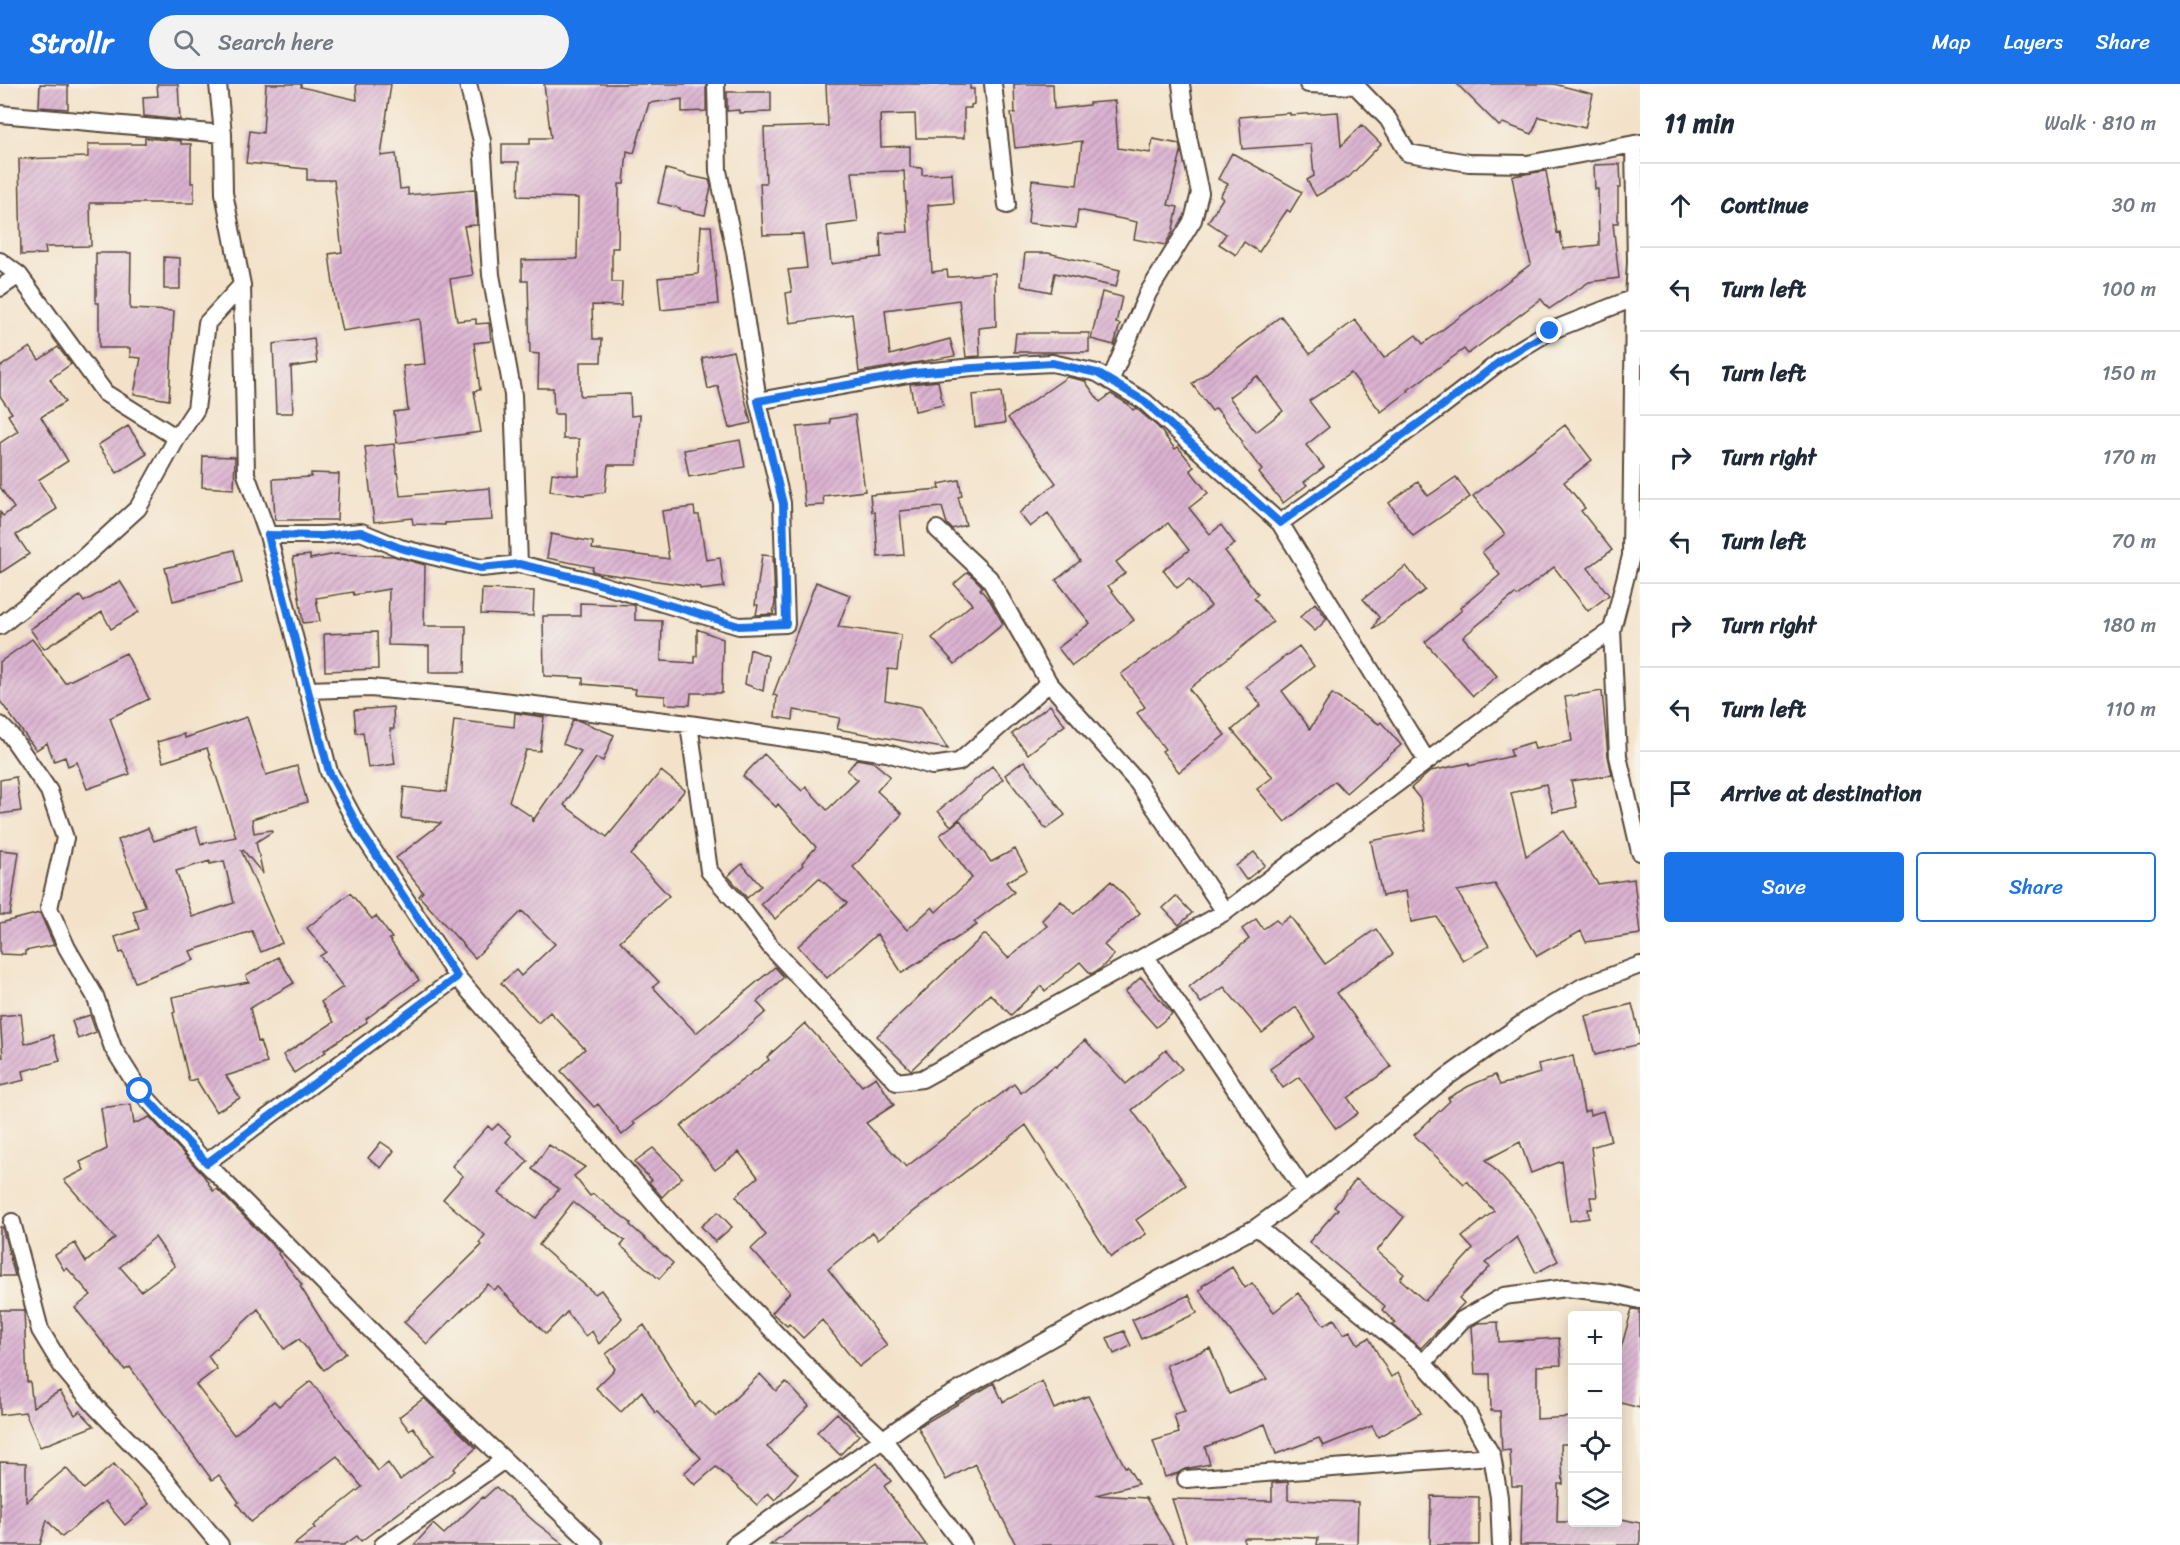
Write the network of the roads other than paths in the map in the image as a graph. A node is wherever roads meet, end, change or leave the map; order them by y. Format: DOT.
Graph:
graph roads {
  1 [pos="218,84"];
  2 [pos="468,84"];
  3 [pos="716,84"];
  4 [pos="993,84"];
  5 [pos="1181,84"];
  6 [pos="1308,84"];
  7 [pos="0,114"];
  8 [pos="223,134"];
  9 [pos="1637,143"];
  10 [pos="1007,205"];
  11 [pos="0,261"];
  12 [pos="19,275"];
  13 [pos="242,285"];
  14 [pos="0,288"];
  15 [pos="1634,297"];
  16 [pos="1110,381"];
  17 [pos="758,401"];
  18 [pos="177,438"];
  19 [pos="1280,523"];
  20 [pos="937,529"];
  21 [pos="268,535"];
  22 [pos="519,564"];
  23 [pos="0,626"];
  24 [pos="1612,630"];
  25 [pos="1049,683"];
  26 [pos="307,690"];
  27 [pos="688,724"];
  28 [pos="0,725"];
  29 [pos="1427,761"];
  30 [pos="1640,852"];
  31 [pos="1225,912"];
  32 [pos="1146,957"];
  33 [pos="1640,965"];
  34 [pos="457,977"];
  35 [pos="207,1163"];
  36 [pos="1305,1192"];
  37 [pos="12,1222"];
  38 [pos="1257,1227"];
  39 [pos="1640,1300"];
  40 [pos="1423,1363"];
  41 [pos="884,1440"];
  42 [pos="1492,1456"];
  43 [pos="504,1460"];
  44 [pos="1186,1479"];
  45 [pos="220,1545"];
  46 [pos="383,1545"];
  47 [pos="594,1545"];
  48 [pos="734,1545"];
  49 [pos="963,1545"];
  50 [pos="1501,1545"];
  1 -- 8 [label="street"];
  2 -- 22 [label="street"];
  3 -- 17 [label="street"];
  4 -- 10 [label="street"];
  5 -- 16 [label="street"];
  6 -- 9 [label="street"];
  7 -- 8 [label="street"];
  8 -- 13 [label="street"];
  9 -- 15 [label="street"];
  11 -- 12 [label="street"];
  12 -- 14 [label="street"];
  12 -- 18 [label="street"];
  13 -- 18 [label="street"];
  13 -- 21 [label="street"];
  15 -- 19 [label="street"];
  15 -- 24 [label="street"];
  16 -- 17 [label="street"];
  16 -- 19 [label="street"];
  17 -- 22 [label="street"];
  18 -- 23 [label="street"];
  19 -- 29 [label="street"];
  20 -- 25 [label="street"];
  21 -- 22 [label="street"];
  21 -- 26 [label="street"];
  24 -- 29 [label="street"];
  24 -- 30 [label="street"];
  25 -- 27 [label="street"];
  25 -- 31 [label="street"];
  26 -- 27 [label="street"];
  26 -- 34 [label="street"];
  27 -- 32 [label="street"];
  28 -- 35 [label="street"];
  29 -- 31 [label="street"];
  31 -- 32 [label="street"];
  32 -- 36 [label="street"];
  33 -- 36 [label="street"];
  34 -- 35 [label="street"];
  34 -- 41 [label="street"];
  35 -- 43 [label="street"];
  36 -- 38 [label="street"];
  37 -- 45 [label="street"];
  38 -- 40 [label="street"];
  38 -- 41 [label="street"];
  39 -- 40 [label="street"];
  40 -- 42 [label="street"];
  41 -- 48 [label="street"];
  41 -- 49 [label="street"];
  42 -- 44 [label="street"];
  42 -- 50 [label="street"];
  43 -- 46 [label="street"];
  43 -- 47 [label="street"];
}
